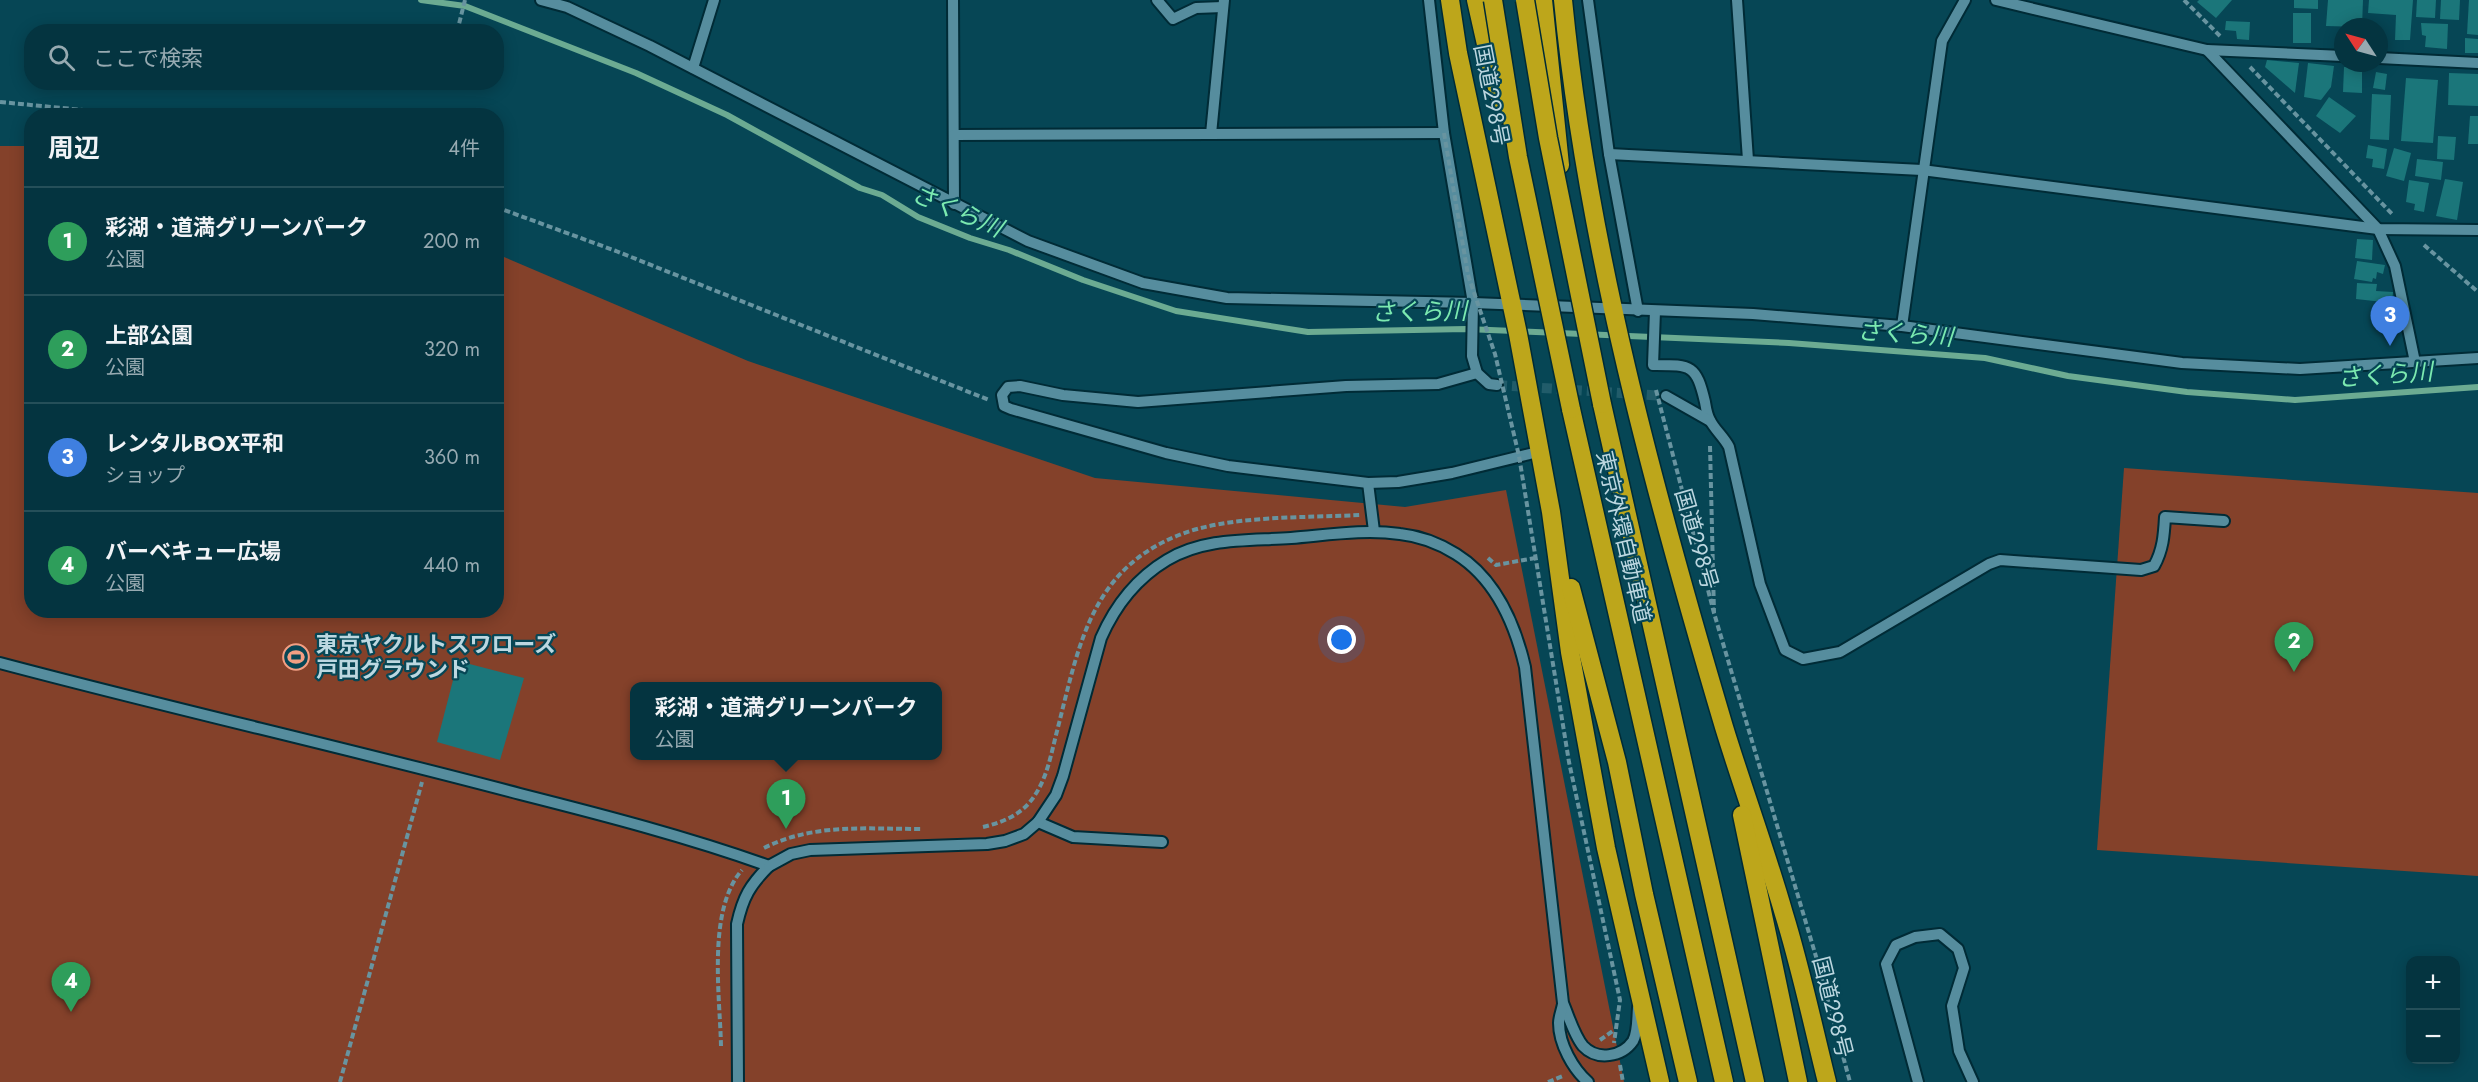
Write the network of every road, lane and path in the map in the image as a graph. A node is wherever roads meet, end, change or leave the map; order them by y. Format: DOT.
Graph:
graph roads {
  1 [pos="465,0"];
  2 [pos="541,0"];
  3 [pos="714,0"];
  4 [pos="953,0"];
  5 [pos="1157,0"];
  6 [pos="1429,0"];
  7 [pos="1450,0"];
  8 [pos="1476,0"];
  9 [pos="1493,0"];
  10 [pos="1525,0"];
  11 [pos="1544,0"];
  12 [pos="1563,0"];
  13 [pos="1588,0"];
  14 [pos="1737,0"];
  15 [pos="1965,0"];
  16 [pos="1996,0"];
  17 [pos="2184,0"];
  18 [pos="1224,3"];
  19 [pos="459,24"];
  20 [pos="2207,50"];
  21 [pos="2235,51"];
  22 [pos="2334,56"];
  23 [pos="2388,58"];
  24 [pos="2478,63"];
  25 [pos="693,68"];
  26 [pos="0,102"];
  27 [pos="63,108"];
  28 [pos="1444,133"];
  29 [pos="1211,134"];
  30 [pos="954,135"];
  31 [pos="1609,154"];
  32 [pos="1518,157"];
  33 [pos="1749,160"];
  34 [pos="1922,170"];
  35 [pos="954,204"];
  36 [pos="504,210"];
  37 [pos="1564,221"];
  38 [pos="2378,229"];
  39 [pos="2407,229"];
  40 [pos="2478,230"];
  41 [pos="2478,292"];
  42 [pos="1473,303"];
  43 [pos="1614,310"];
  44 [pos="1638,311"];
  45 [pos="1655,311"];
  46 [pos="1515,319"];
  47 [pos="1902,326"];
  48 [pos="2478,358"];
  49 [pos="2415,362"];
  50 [pos="1477,373"];
  51 [pos="1497,385"];
  52 [pos="1661,393"];
  53 [pos="1004,406"];
  54 [pos="1710,421"];
  55 [pos="1539,452"];
  56 [pos="1519,456"];
  57 [pos="1368,483"];
  58 [pos="1551,512"];
  59 [pos="1359,514"];
  60 [pos="2224,521"];
  61 [pos="1374,531"];
  62 [pos="1714,613"];
  63 [pos="0,663"];
  64 [pos="1725,728"];
  65 [pos="425,769"];
  66 [pos="1038,822"];
  67 [pos="927,829"];
  68 [pos="973,829"];
  69 [pos="1162,842"];
  70 [pos="751,860"];
  71 [pos="769,866"];
  72 [pos="1639,991"];
  73 [pos="1563,1003"];
  74 [pos="1614,1030"];
  75 [pos="1614,1043"];
  76 [pos="1594,1044"];
  77 [pos="721,1049"];
  78 [pos="1619,1063"];
  79 [pos="1566,1075"];
  80 [pos="340,1082"];
  81 [pos="738,1082"];
  82 [pos="1548,1082"];
  83 [pos="1588,1082"];
  84 [pos="1623,1082"];
  85 [pos="1660,1082"];
  86 [pos="1688,1082"];
  87 [pos="1724,1082"];
  88 [pos="1755,1082"];
  89 [pos="1798,1082"];
  90 [pos="1827,1082"];
  91 [pos="1851,1082"];
  92 [pos="1918,1082"];
  93 [pos="1973,1082"];
  1 -- 19 [label="path"];
  2 -- 25 [label="street"];
  3 -- 25 [label="street"];
  4 -- 30 [label="street"];
  5 -- 18 [label="street"];
  6 -- 28 [label="street"];
  7 -- 46 [label="highway, 国道298号"];
  8 -- 32 [label="highway, bridge"];
  9 -- 32 [label="highway, 東京外環自動車道, bridge"];
  10 -- 37 [label="highway, 東京外環自動車道, bridge"];
  11 -- 37 [label="highway, bridge"];
  12 -- 43 [label="highway, 国道298号"];
  13 -- 31 [label="street"];
  14 -- 33 [label="street"];
  15 -- 34 [label="street"];
  16 -- 20 [label="street"];
  17 -- 21 [label="path"];
  18 -- 29 [label="street"];
  20 -- 21 [label="street"];
  20 -- 38 [label="street"];
  21 -- 22 [label="street"];
  21 -- 39 [label="path"];
  23 -- 24 [label="street"];
  25 -- 35 [label="street"];
  26 -- 27 [label="path"];
  28 -- 29 [label="street"];
  28 -- 42 [label="street"];
  28 -- 56 [label="path, bridge"];
  29 -- 30 [label="street"];
  30 -- 35 [label="street"];
  31 -- 33 [label="street"];
  31 -- 44 [label="street"];
  32 -- 87 [label="highway, 東京外環自動車道, bridge"];
  33 -- 34 [label="street"];
  34 -- 38 [label="street"];
  34 -- 47 [label="street"];
  35 -- 42 [label="street"];
  36 -- 53 [label="path"];
  37 -- 88 [label="highway, 東京外環自動車道, bridge"];
  38 -- 39 [label="street"];
  38 -- 49 [label="street"];
  39 -- 40 [label="street"];
  39 -- 41 [label="path"];
  42 -- 46 [label="street"];
  42 -- 50 [label="street"];
  43 -- 44 [label="street"];
  43 -- 46 [label="street"];
  43 -- 64 [label="highway, 国道298号"];
  44 -- 45 [label="street"];
  45 -- 47 [label="street"];
  45 -- 54 [label="street"];
  46 -- 55 [label="highway, 国道298号"];
  47 -- 49 [label="street"];
  48 -- 49 [label="street"];
  50 -- 51 [label="street"];
  50 -- 53 [label="street"];
  52 -- 54 [label="street"];
  52 -- 62 [label="path, bridge"];
  53 -- 57 [label="street"];
  54 -- 60 [label="street"];
  54 -- 62 [label="path"];
  55 -- 56 [label="street"];
  55 -- 58 [label="highway, 国道298号"];
  56 -- 57 [label="street"];
  56 -- 74 [label="path, bridge"];
  57 -- 61 [label="street"];
  58 -- 72 [label="highway, 国道298号"];
  58 -- 86 [label="highway"];
  59 -- 68 [label="path"];
  61 -- 66 [label="street"];
  61 -- 73 [label="street"];
  62 -- 91 [label="path, bridge"];
  63 -- 65 [label="street"];
  64 -- 89 [label="highway"];
  64 -- 90 [label="highway, 国道298号"];
  65 -- 70 [label="street"];
  65 -- 80 [label="path"];
  66 -- 69 [label="street"];
  66 -- 71 [label="street"];
  67 -- 70 [label="path"];
  70 -- 71 [label="street"];
  70 -- 77 [label="path"];
  71 -- 81 [label="street"];
  72 -- 73 [label="street"];
  72 -- 85 [label="highway, 国道298号"];
  73 -- 83 [label="street"];
  74 -- 75 [label="path, bridge"];
  74 -- 76 [label="path"];
  78 -- 84 [label="path"];
  79 -- 82 [label="path"];
  92 -- 93 [label="street"];
}
